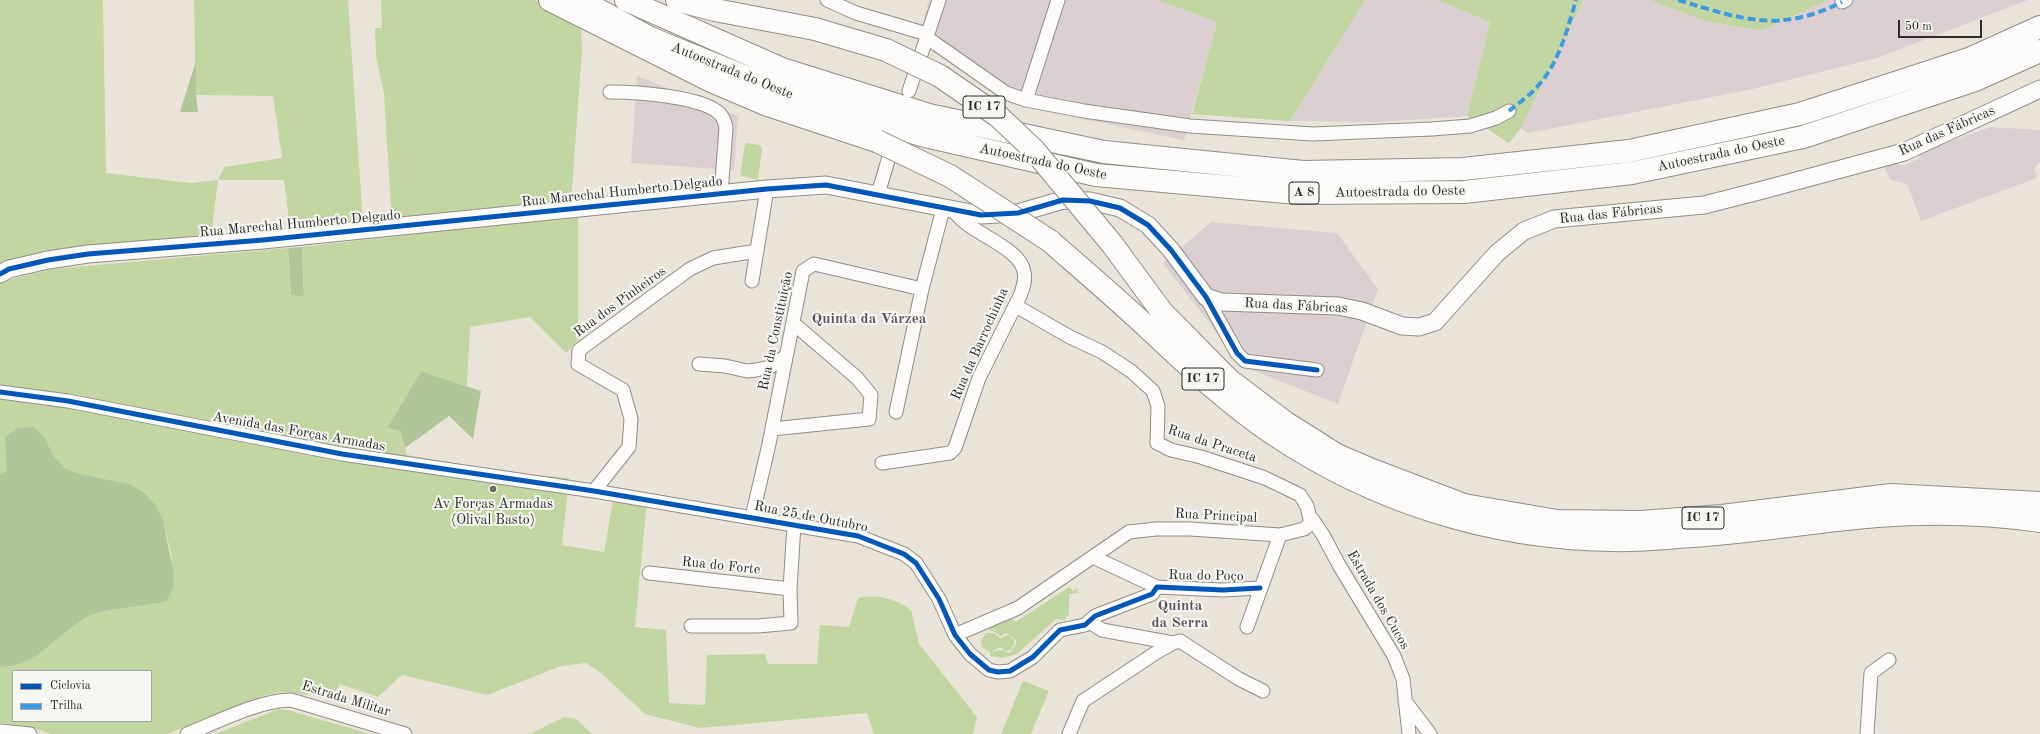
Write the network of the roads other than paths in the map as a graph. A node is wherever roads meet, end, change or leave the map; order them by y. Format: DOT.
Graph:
graph roads {
  1 [pos="550,0"];
  2 [pos="580,0"];
  3 [pos="626,0"];
  4 [pos="677,0"];
  5 [pos="827,0"];
  6 [pos="939,0"];
  7 [pos="1058,0"];
  8 [pos="2040,26"];
  9 [pos="926,35"];
  10 [pos="2040,51"];
  11 [pos="2040,89"];
  12 [pos="909,91"];
  13 [pos="610,92"];
  14 [pos="1026,100"];
  15 [pos="1509,112"];
  16 [pos="883,149"];
  17 [pos="767,190"];
  18 [pos="721,194"];
  19 [pos="878,194"];
  20 [pos="948,210"];
  21 [pos="756,251"];
  22 [pos="0,274"];
  23 [pos="752,281"];
  24 [pos="922,289"];
  25 [pos="1206,297"];
  26 [pos="1016,306"];
  27 [pos="792,323"];
  28 [pos="786,356"];
  29 [pos="699,364"];
  30 [pos="1316,370"];
  31 [pos="0,392"];
  32 [pos="896,412"];
  33 [pos="772,429"];
  34 [pos="882,464"];
  35 [pos="594,491"];
  36 [pos="2040,503"];
  37 [pos="752,517"];
  38 [pos="1312,519"];
  39 [pos="2040,521"];
  40 [pos="794,525"];
  41 [pos="1280,535"];
  42 [pos="1093,557"];
  43 [pos="649,574"];
  44 [pos="1157,587"];
  45 [pos="1260,588"];
  46 [pos="790,589"];
  47 [pos="1090,622"];
  48 [pos="691,626"];
  49 [pos="1247,627"];
  50 [pos="955,635"];
  51 [pos="1173,643"];
  52 [pos="1889,660"];
  53 [pos="1263,691"];
  54 [pos="1405,701"];
  55 [pos="0,731"];
  56 [pos="30,734"];
  57 [pos="187,734"];
  58 [pos="405,734"];
  59 [pos="1069,734"];
  60 [pos="1409,734"];
  61 [pos="1430,734"];
  62 [pos="1867,734"];
  1 -- 16 [label="highway, IC 17"];
  2 -- 10 [label="highway, Autoestrada do Oeste / A 8"];
  3 -- 8 [label="highway, Autoestrada do Oeste / A 8"];
  4 -- 36 [label="highway, IC 17, bridge"];
  5 -- 9 [label="street"];
  6 -- 9 [label="street"];
  7 -- 14 [label="street"];
  9 -- 12 [label="street"];
  9 -- 14 [label="street"];
  11 -- 25 [label="street, Rua das Fábricas"];
  13 -- 18 [label="street"];
  14 -- 15 [label="street"];
  16 -- 19 [label="street"];
  16 -- 39 [label="highway, IC 17, bridge"];
  17 -- 18 [label="street, Rua Marechal Humberto Delgado"];
  17 -- 19 [label="street, Rua Marechal Humberto Delgado"];
  17 -- 21 [label="street"];
  18 -- 22 [label="street, Rua Marechal Humberto Delgado"];
  19 -- 20 [label="street, Rua Marechal Humberto Delgado"];
  20 -- 24 [label="street"];
  20 -- 25 [label="street, Rua Marechal Humberto Delgado"];
  20 -- 26 [label="street, Rua da Barrochinha"];
  21 -- 23 [label="street"];
  21 -- 35 [label="street, Rua dos Pinheiros"];
  24 -- 27 [label="street, Rua da Constituição"];
  24 -- 32 [label="street"];
  25 -- 30 [label="street"];
  26 -- 34 [label="street, Rua da Barrochinha"];
  26 -- 38 [label="street, Rua da Praceta"];
  27 -- 28 [label="street, Rua da Constituição"];
  27 -- 33 [label="street"];
  28 -- 29 [label="street"];
  28 -- 33 [label="street, Rua da Constituição"];
  31 -- 35 [label="street, Avenida das Forças Armadas"];
  33 -- 37 [label="street, Rua da Constituição"];
  35 -- 37 [label="street, Rua 25 de Outubro"];
  37 -- 40 [label="street, Rua 25 de Outubro"];
  38 -- 41 [label="street, Rua Principal"];
  38 -- 54 [label="street, Estrada dos Cucos"];
  40 -- 46 [label="street"];
  40 -- 50 [label="street, Rua 25 de Outubro"];
  41 -- 42 [label="street, Rua Principal"];
  41 -- 45 [label="street, Rua do Poço"];
  42 -- 44 [label="street"];
  42 -- 50 [label="street, Rua Principal"];
  43 -- 46 [label="street, Rua do Forte"];
  44 -- 45 [label="street, Rua do Poço"];
  44 -- 47 [label="street, Rua do Poço"];
  45 -- 49 [label="street, Rua do Poço"];
  46 -- 48 [label="street"];
  47 -- 50 [label="street, Rua 25 de Outubro"];
  47 -- 51 [label="street"];
  51 -- 53 [label="street"];
  51 -- 59 [label="street"];
  52 -- 62 [label="street"];
  54 -- 60 [label="street, Estrada dos Cucos"];
  54 -- 61 [label="street"];
  55 -- 56 [label="street"];
  57 -- 58 [label="street, Estrada Militar"];
}
